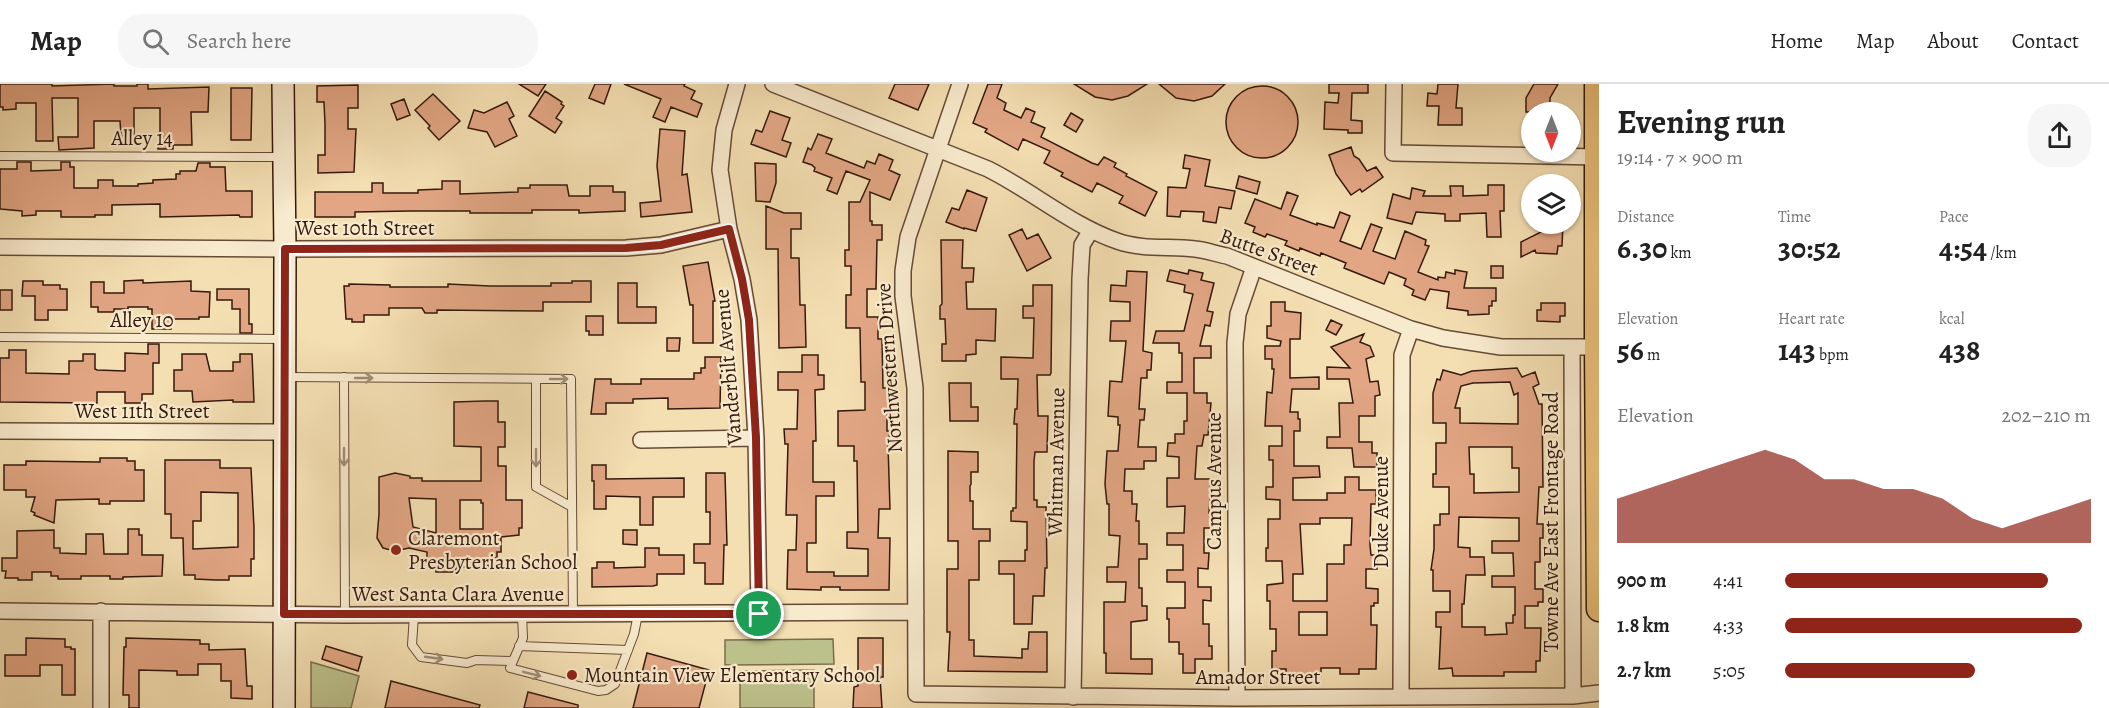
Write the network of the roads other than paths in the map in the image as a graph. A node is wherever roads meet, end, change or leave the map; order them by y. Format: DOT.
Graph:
graph roads {
  1 [pos="283,84"];
  2 [pos="737,84"];
  3 [pos="772,84"];
  4 [pos="960,84"];
  5 [pos="1394,84"];
  6 [pos="1597,84"];
  7 [pos="1598,132"];
  8 [pos="938,149"];
  9 [pos="0,156"];
  10 [pos="283,157"];
  11 [pos="1598,157"];
  12 [pos="1598,227"];
  13 [pos="729,229"];
  14 [pos="1091,230"];
  15 [pos="0,247"];
  16 [pos="285,249"];
  17 [pos="1254,267"];
  18 [pos="1411,329"];
  19 [pos="0,337"];
  20 [pos="284,339"];
  21 [pos="1572,347"];
  22 [pos="1598,347"];
  23 [pos="284,377"];
  24 [pos="344,378"];
  25 [pos="536,379"];
  26 [pos="0,431"];
  27 [pos="284,432"];
  28 [pos="756,438"];
  29 [pos="641,440"];
  30 [pos="572,507"];
  31 [pos="1599,609"];
  32 [pos="0,611"];
  33 [pos="101,611"];
  34 [pos="916,612"];
  35 [pos="284,614"];
  36 [pos="638,614"];
  37 [pos="759,614"];
  38 [pos="345,615"];
  39 [pos="414,615"];
  40 [pos="522,615"];
  41 [pos="573,615"];
  42 [pos="519,646"];
  43 [pos="628,650"];
  44 [pos="513,661"];
  45 [pos="1599,693"];
  46 [pos="916,694"];
  47 [pos="1573,696"];
  48 [pos="1073,697"];
  49 [pos="1401,697"];
  50 [pos="1237,698"];
  51 [pos="101,708"];
  52 [pos="284,708"];
  1 -- 10 [label="main road"];
  2 -- 13 [label="street, Vanderbilt Avenue"];
  3 -- 8 [label="street, Butte Street"];
  4 -- 8 [label="street, Northwestern Drive"];
  5 -- 11 [label="street"];
  6 -- 7 [label="main road"];
  7 -- 11 [label="main road"];
  8 -- 14 [label="street, Butte Street"];
  8 -- 34 [label="street, Northwestern Drive"];
  9 -- 10 [label="lane, Alley 14"];
  10 -- 16 [label="main road"];
  11 -- 12 [label="main road"];
  12 -- 22 [label="main road"];
  13 -- 16 [label="street, West 10th Street"];
  13 -- 28 [label="street, Vanderbilt Avenue"];
  14 -- 17 [label="street, Butte Street"];
  14 -- 48 [label="street, Whitman Avenue"];
  15 -- 16 [label="street, West 10th Street"];
  16 -- 20 [label="main road"];
  17 -- 18 [label="street, Butte Street"];
  17 -- 50 [label="street, Campus Avenue"];
  18 -- 21 [label="street, Butte Street"];
  18 -- 49 [label="street, Duke Avenue"];
  19 -- 20 [label="lane, Alley 10"];
  20 -- 23 [label="main road"];
  21 -- 22 [label="street, Butte Street"];
  21 -- 47 [label="street, Towne Ave East Frontage Road"];
  22 -- 31 [label="main road"];
  23 -- 24 [label="lane"];
  23 -- 27 [label="main road"];
  24 -- 25 [label="lane, one-way"];
  24 -- 38 [label="lane, one-way"];
  25 -- 30 [label="lane, one-way"];
  25 -- 30 [label="lane, one-way"];
  26 -- 27 [label="street, West 11th Street"];
  27 -- 35 [label="main road"];
  28 -- 29 [label="street"];
  28 -- 37 [label="street, Vanderbilt Avenue"];
  30 -- 41 [label="lane"];
  32 -- 33 [label="street, West Santa Clara Avenue"];
  33 -- 35 [label="street, West Santa Clara Avenue"];
  33 -- 51 [label="street"];
  34 -- 37 [label="street, West Santa Clara Avenue"];
  34 -- 46 [label="street, Northwestern Drive"];
  35 -- 38 [label="street, West Santa Clara Avenue"];
  35 -- 52 [label="main road"];
  36 -- 37 [label="street, West Santa Clara Avenue"];
  36 -- 41 [label="street, West Santa Clara Avenue"];
  36 -- 43 [label="lane"];
  38 -- 39 [label="street, West Santa Clara Avenue"];
  39 -- 40 [label="street, West Santa Clara Avenue"];
  39 -- 44 [label="lane, one-way"];
  40 -- 41 [label="street, West Santa Clara Avenue"];
  40 -- 42 [label="lane"];
  42 -- 43 [label="lane"];
  42 -- 44 [label="lane"];
  44 -- 43 [label="lane, one-way"];
  45 -- 47 [label="street, Amador Street"];
  46 -- 48 [label="street, Amador Street"];
  47 -- 49 [label="street, Amador Street"];
  48 -- 50 [label="street, Amador Street"];
  49 -- 50 [label="street, Amador Street"];
}
